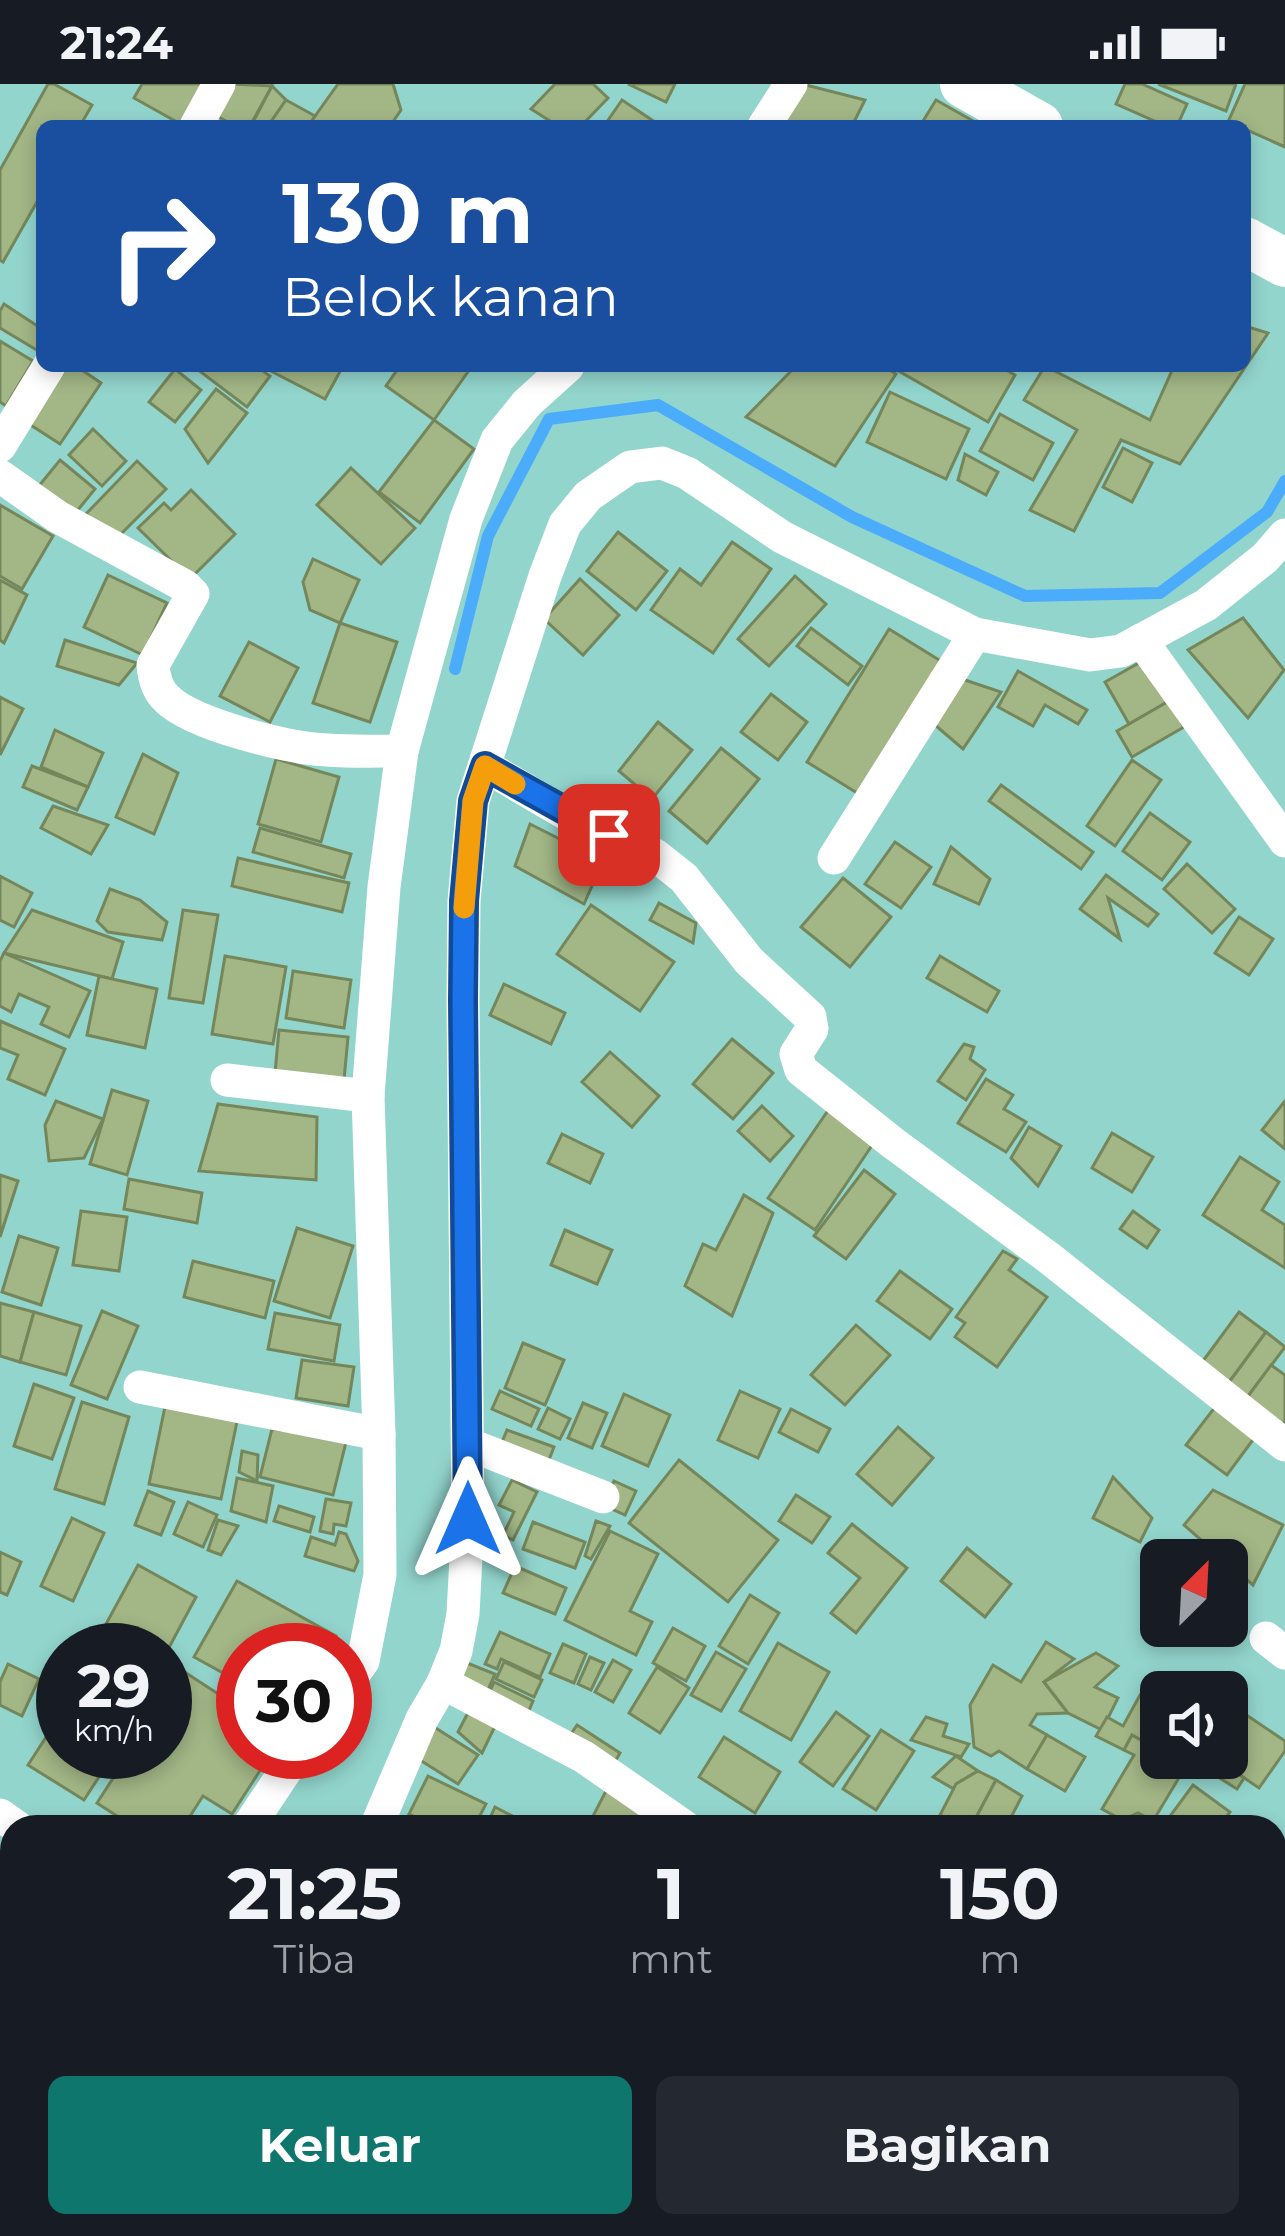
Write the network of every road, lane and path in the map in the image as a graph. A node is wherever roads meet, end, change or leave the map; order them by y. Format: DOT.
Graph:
graph roads {
  1 [pos="219,84"];
  2 [pos="791,84"];
  3 [pos="964,84"];
  4 [pos="199,120"];
  5 [pos="768,120"];
  6 [pos="1028,120"];
  7 [pos="1251,244"];
  8 [pos="1285,263"];
  9 [pos="45,372"];
  10 [pos="554,372"];
  11 [pos="0,446"];
  12 [pos="0,476"];
  13 [pos="1285,536"];
  14 [pos="975,634"];
  15 [pos="1141,640"];
  16 [pos="402,751"];
  17 [pos="485,766"];
  18 [pos="1285,842"];
  19 [pos="834,858"];
  20 [pos="227,1080"];
  21 [pos="368,1096"];
  22 [pos="140,1387"];
  23 [pos="380,1434"];
  24 [pos="468,1444"];
  25 [pos="1285,1445"];
  26 [pos="603,1497"];
  27 [pos="370,1623"];
  28 [pos="442,1683"];
  29 [pos="280,1779"];
  30 [pos="256,1815"];
  31 [pos="381,1815"];
  32 [pos="668,1815"];
  1 -- 4 [label="street"];
  2 -- 5 [label="street"];
  3 -- 6 [label="street"];
  7 -- 8 [label="street"];
  9 -- 11 [label="street"];
  10 -- 16 [label="street"];
  12 -- 16 [label="street"];
  13 -- 15 [label="street"];
  14 -- 15 [label="street"];
  14 -- 17 [label="street"];
  14 -- 19 [label="street"];
  15 -- 18 [label="street"];
  16 -- 21 [label="street"];
  17 -- 24 [label="street"];
  17 -- 25 [label="street"];
  20 -- 21 [label="street"];
  21 -- 23 [label="street"];
  22 -- 23 [label="street"];
  23 -- 27 [label="street"];
  24 -- 26 [label="street"];
  24 -- 28 [label="street"];
  28 -- 31 [label="street"];
  28 -- 32 [label="street"];
  29 -- 30 [label="street"];
}
